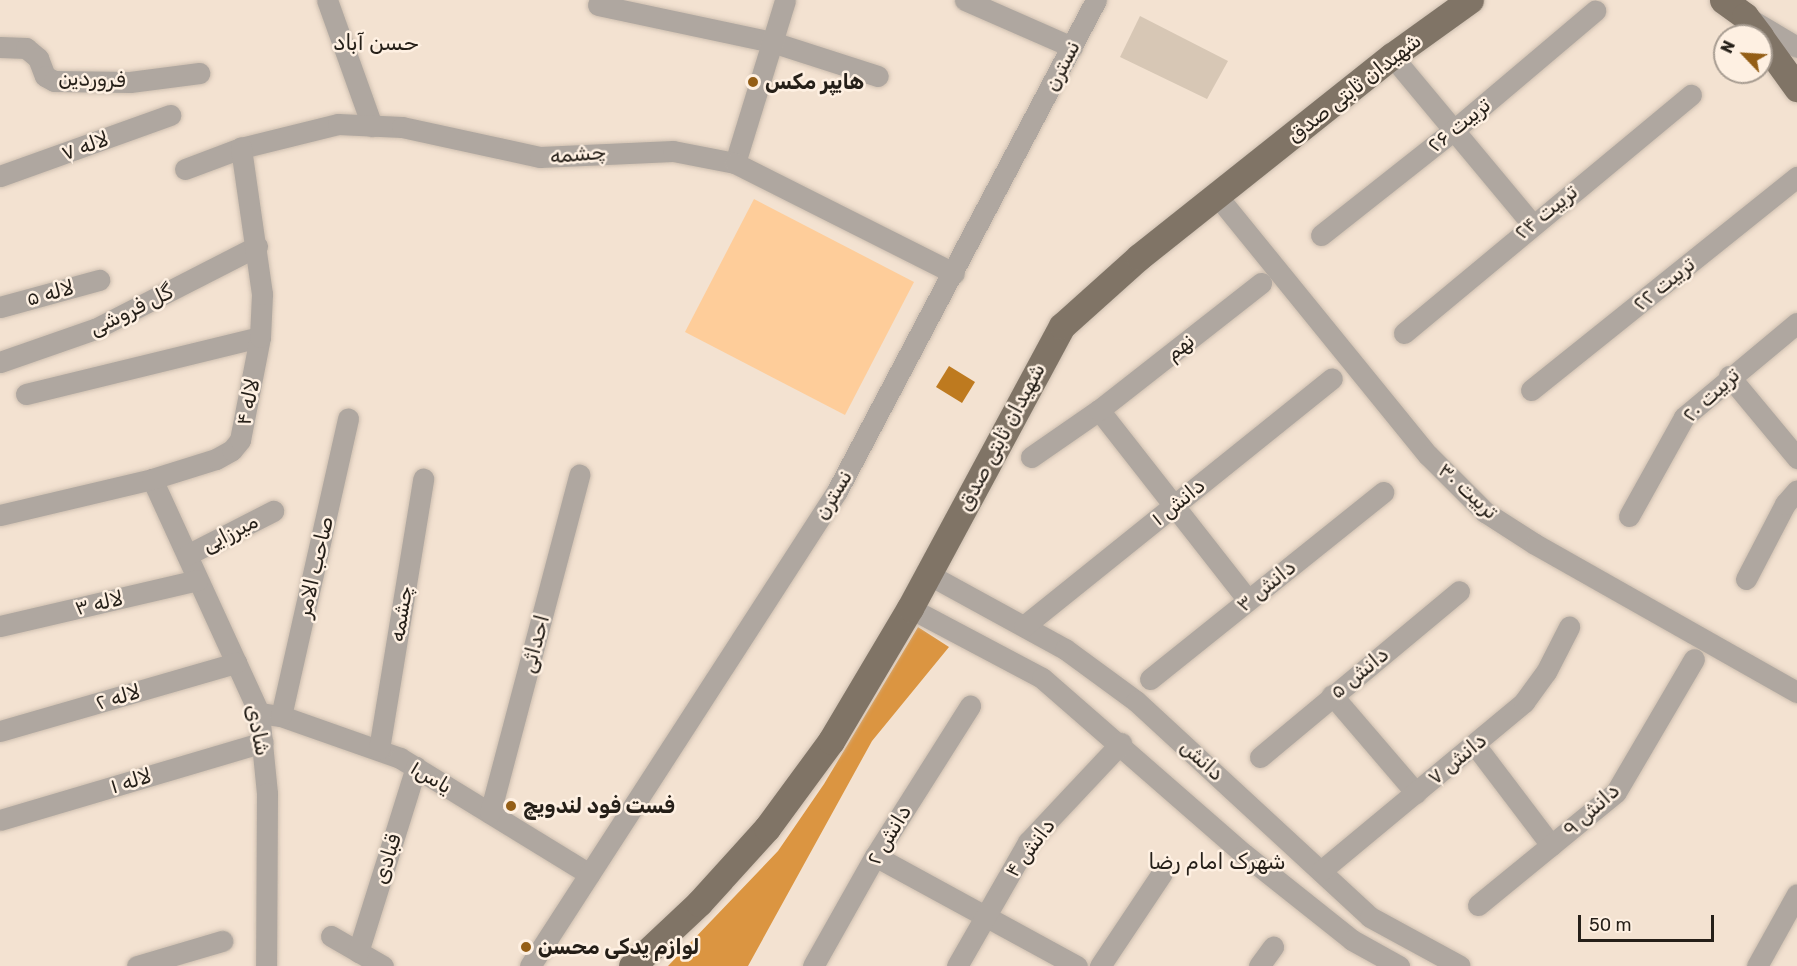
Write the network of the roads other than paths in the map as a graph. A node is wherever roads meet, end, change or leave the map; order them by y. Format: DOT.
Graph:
graph roads {
  1 [pos="327,0"];
  2 [pos="785,0"];
  3 [pos="965,0"];
  4 [pos="1096,0"];
  5 [pos="1470,0"];
  6 [pos="1724,0"];
  7 [pos="598,5"];
  8 [pos="1595,11"];
  9 [pos="1749,24"];
  10 [pos="1773,37"];
  11 [pos="772,42"];
  12 [pos="0,47"];
  13 [pos="1071,47"];
  14 [pos="1797,47"];
  15 [pos="1773,55"];
  16 [pos="1392,56"];
  17 [pos="200,73"];
  18 [pos="878,76"];
  19 [pos="1797,88"];
  20 [pos="1691,94"];
  21 [pos="170,115"];
  22 [pos="372,126"];
  23 [pos="1454,130"];
  24 [pos="241,148"];
  25 [pos="735,163"];
  26 [pos="185,169"];
  27 [pos="0,176"];
  28 [pos="1797,177"];
  29 [pos="1218,197"];
  30 [pos="1531,223"];
  31 [pos="1322,235"];
  32 [pos="257,246"];
  33 [pos="954,273"];
  34 [pos="99,280"];
  35 [pos="1261,283"];
  36 [pos="0,307"];
  37 [pos="1797,323"];
  38 [pos="1404,333"];
  39 [pos="260,337"];
  40 [pos="0,362"];
  41 [pos="1729,376"];
  42 [pos="1332,378"];
  43 [pos="1531,390"];
  44 [pos="26,394"];
  45 [pos="1099,410"];
  46 [pos="348,418"];
  47 [pos="1031,457"];
  48 [pos="1797,458"];
  49 [pos="579,475"];
  50 [pos="152,479"];
  51 [pos="423,479"];
  52 [pos="1797,490"];
  53 [pos="1383,492"];
  54 [pos="1174,505"];
  55 [pos="273,511"];
  56 [pos="0,515"];
  57 [pos="1629,516"];
  58 [pos="187,555"];
  59 [pos="928,574"];
  60 [pos="1746,579"];
  61 [pos="198,580"];
  62 [pos="1459,591"];
  63 [pos="1248,600"];
  64 [pos="910,608"];
  65 [pos="0,626"];
  66 [pos="1024,626"];
  67 [pos="1569,627"];
  68 [pos="1694,659"];
  69 [pos="236,663"];
  70 [pos="1150,679"];
  71 [pos="1797,692"];
  72 [pos="1332,695"];
  73 [pos="970,706"];
  74 [pos="259,713"];
  75 [pos="281,716"];
  76 [pos="0,731"];
  77 [pos="263,742"];
  78 [pos="1121,743"];
  79 [pos="1475,745"];
  80 [pos="379,749"];
  81 [pos="1260,757"];
  82 [pos="416,767"];
  83 [pos="1416,793"];
  84 [pos="490,813"];
  85 [pos="0,820"];
  86 [pos="1551,845"];
  87 [pos="875,856"];
  88 [pos="1322,870"];
  89 [pos="1162,873"];
  90 [pos="589,874"];
  91 [pos="1797,894"];
  92 [pos="1478,905"];
  93 [pos="985,914"];
  94 [pos="1370,917"];
  95 [pos="331,936"];
  96 [pos="1352,940"];
  97 [pos="222,942"];
  98 [pos="1273,947"];
  99 [pos="358,952"];
  100 [pos="137,966"];
  101 [pos="266,966"];
  102 [pos="383,966"];
  103 [pos="530,966"];
  104 [pos="632,966"];
  105 [pos="813,966"];
  106 [pos="957,966"];
  107 [pos="1077,966"];
  108 [pos="1100,966"];
  109 [pos="1259,966"];
  110 [pos="1399,966"];
  111 [pos="1460,966"];
  112 [pos="1757,966"];
  1 -- 22 [label="street"];
  2 -- 11 [label="street"];
  3 -- 13 [label="street"];
  4 -- 13 [label="street, نسترن"];
  5 -- 16 [label="main road, شهیدان ثابتی صدق"];
  6 -- 9 [label="main road"];
  7 -- 11 [label="street"];
  8 -- 23 [label="street, تربیت ۲۶"];
  10 -- 14 [label="street"];
  11 -- 18 [label="street"];
  11 -- 25 [label="street"];
  12 -- 17 [label="street, فروردین"];
  13 -- 33 [label="street, نسترن"];
  15 -- 19 [label="main road"];
  16 -- 23 [label="street"];
  16 -- 29 [label="main road, شهیدان ثابتی صدق"];
  20 -- 30 [label="street, تربیت ۲۴"];
  21 -- 27 [label="street, لاله ۷"];
  22 -- 24 [label="street, چشمه"];
  22 -- 25 [label="street, چشمه"];
  23 -- 30 [label="street"];
  23 -- 31 [label="street, تربیت ۲۶"];
  24 -- 26 [label="street, چشمه"];
  24 -- 32 [label="street, لاله ۴"];
  25 -- 33 [label="street, چشمه"];
  28 -- 43 [label="street, تربیت ۲۲"];
  29 -- 59 [label="main road, شهیدان ثابتی صدق"];
  29 -- 71 [label="street, تربیت ۳۰"];
  30 -- 38 [label="street, تربیت ۲۴"];
  32 -- 39 [label="street, لاله ۴"];
  32 -- 40 [label="street, گل فروشی"];
  33 -- 90 [label="street, نسترن"];
  34 -- 36 [label="street, لاله ۵"];
  35 -- 45 [label="street, نهم"];
  37 -- 41 [label="street, تربیت ۲۰"];
  39 -- 44 [label="street"];
  39 -- 50 [label="street, لاله ۴"];
  41 -- 48 [label="street"];
  41 -- 57 [label="street, تربیت ۲۰"];
  42 -- 54 [label="street, دانش ۱"];
  45 -- 47 [label="street, نهم"];
  45 -- 54 [label="street"];
  46 -- 75 [label="street, صاحب الامر"];
  49 -- 84 [label="street, احداثی"];
  50 -- 56 [label="street, لاله ۴"];
  50 -- 58 [label="street, شادی"];
  51 -- 80 [label="street, چشمه"];
  52 -- 60 [label="street"];
  53 -- 63 [label="street, دانش ۳"];
  54 -- 63 [label="street"];
  54 -- 66 [label="street, دانش ۱"];
  55 -- 58 [label="street, میرزایی"];
  58 -- 61 [label="street, شادی"];
  59 -- 64 [label="main road, شهیدان ثابتی صدق"];
  59 -- 66 [label="street, دانش"];
  61 -- 65 [label="street, لاله ۳"];
  61 -- 69 [label="street, شادی"];
  62 -- 72 [label="street, دانش ۵"];
  63 -- 70 [label="street, دانش ۳"];
  64 -- 78 [label="street, دانش"];
  64 -- 104 [label="main road, شهیدان ثابتی صدق"];
  66 -- 88 [label="street, دانش"];
  67 -- 79 [label="street, دانش ۷"];
  68 -- 86 [label="street, دانش ۹"];
  69 -- 74 [label="street, شادی"];
  69 -- 76 [label="street, لاله ۲"];
  72 -- 81 [label="street, دانش ۵"];
  72 -- 83 [label="street"];
  73 -- 87 [label="street, دانش ۲"];
  74 -- 75 [label="street, یاس۱"];
  74 -- 77 [label="street, شادی"];
  75 -- 80 [label="street, یاس۱"];
  77 -- 85 [label="street, لاله ۱"];
  77 -- 101 [label="street, شادی"];
  78 -- 93 [label="street, دانش ۴"];
  78 -- 96 [label="street, دانش"];
  79 -- 83 [label="street, دانش ۷"];
  79 -- 86 [label="street"];
  80 -- 82 [label="street, یاس۱"];
  82 -- 84 [label="street, یاس۱"];
  82 -- 99 [label="street, قبادی"];
  83 -- 88 [label="street, دانش ۷"];
  84 -- 90 [label="street, یاس۱"];
  86 -- 92 [label="street, دانش ۹"];
  87 -- 93 [label="street"];
  87 -- 105 [label="street, دانش ۲"];
  88 -- 94 [label="street, دانش"];
  89 -- 108 [label="street"];
  90 -- 103 [label="street, نسترن"];
  91 -- 112 [label="street"];
  93 -- 106 [label="street, دانش ۴"];
  93 -- 107 [label="street"];
  94 -- 96 [label="street"];
  94 -- 111 [label="street, دانش"];
  95 -- 99 [label="street"];
  96 -- 110 [label="street, دانش"];
  97 -- 100 [label="street"];
  98 -- 109 [label="street"];
  99 -- 102 [label="street"];
}
